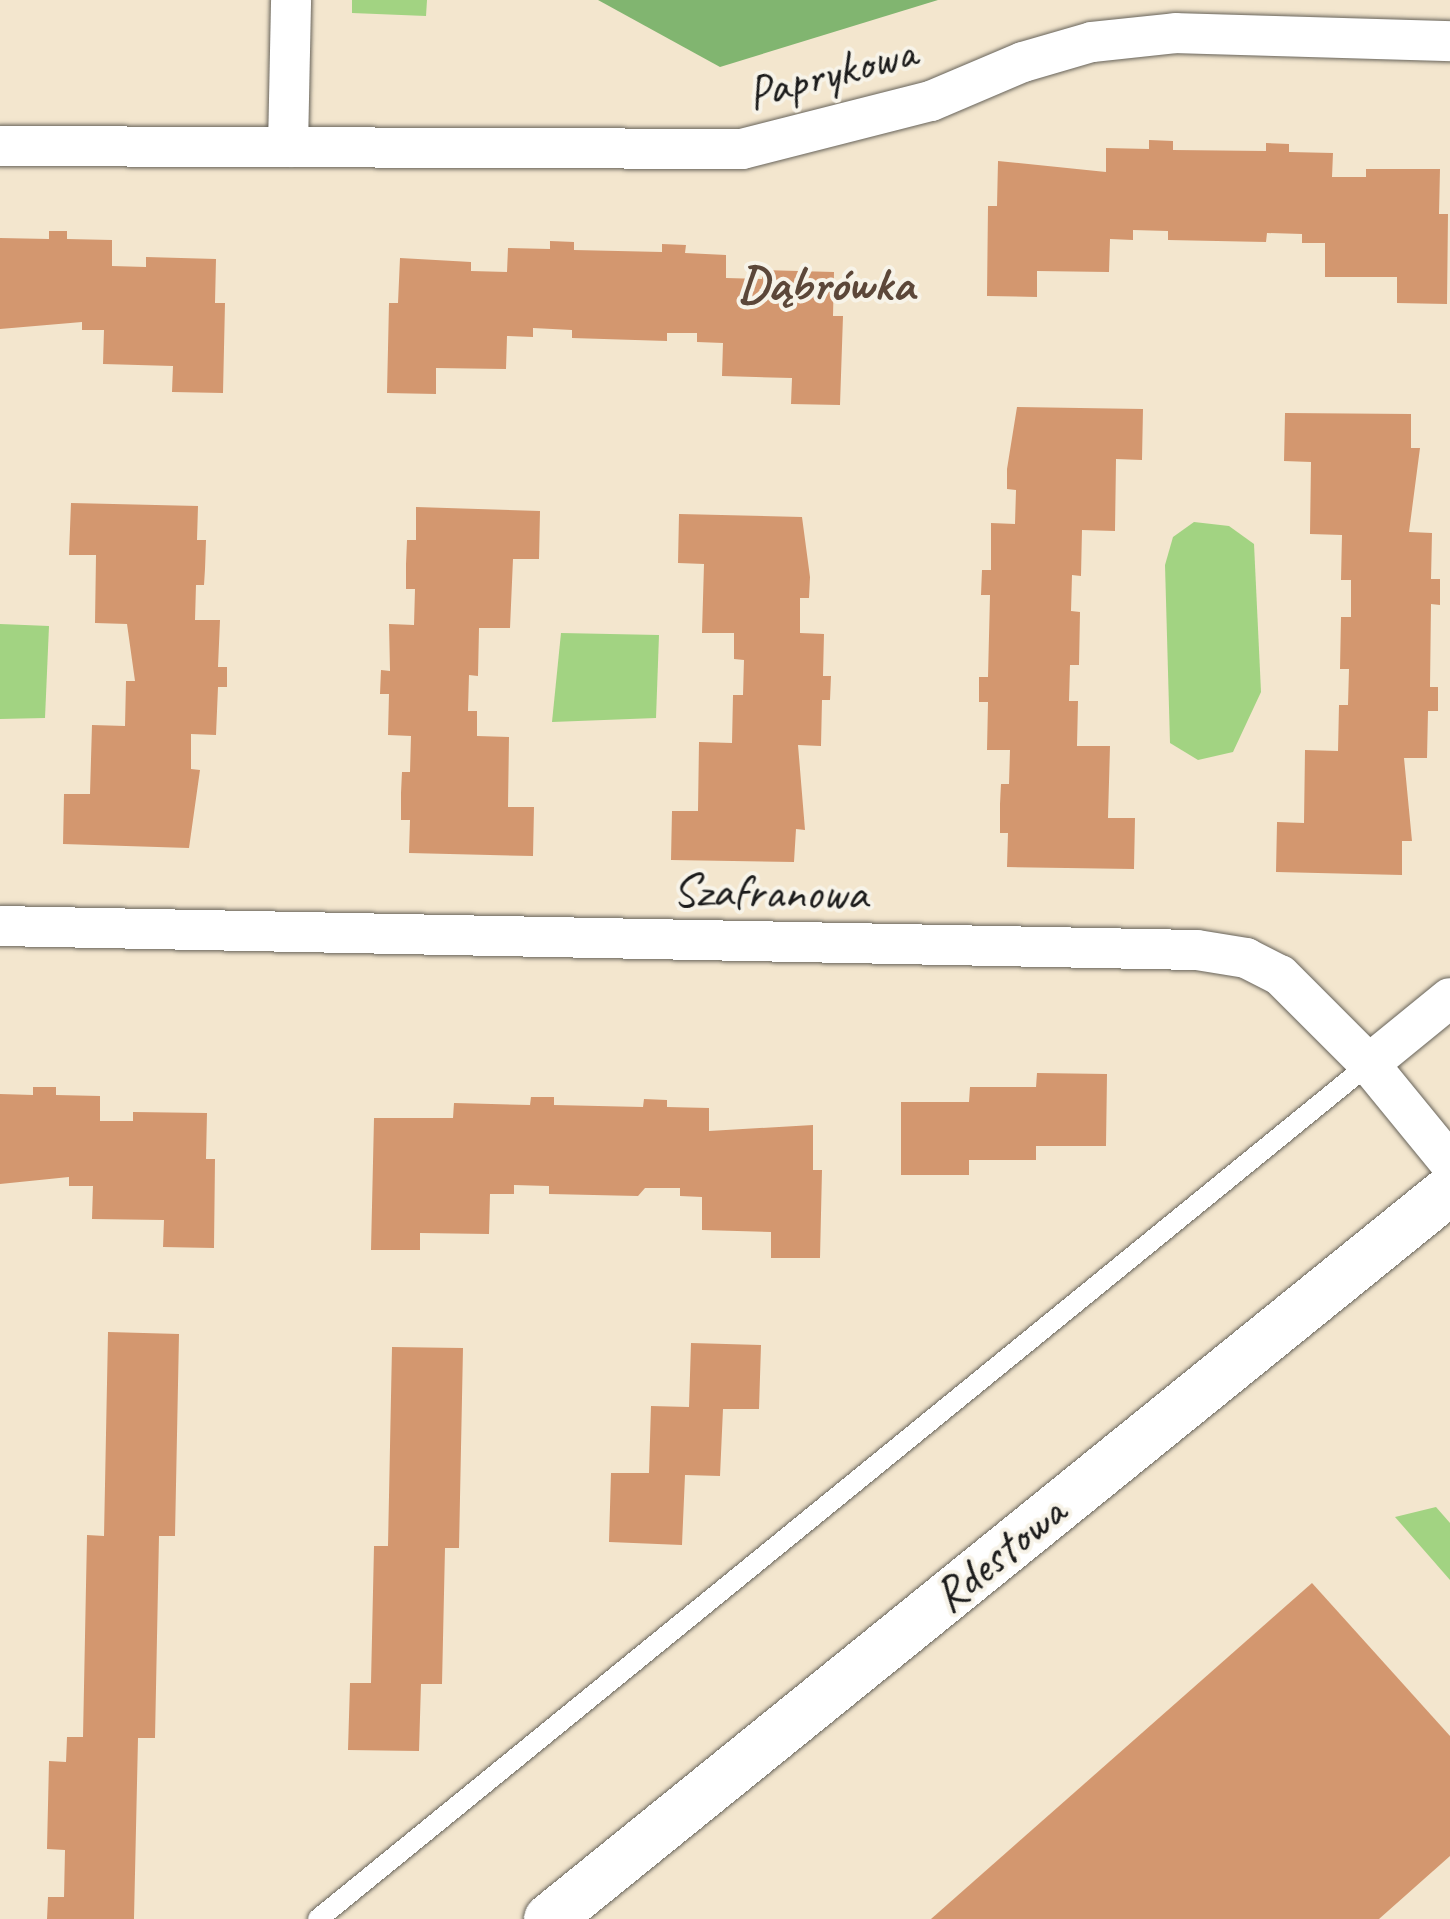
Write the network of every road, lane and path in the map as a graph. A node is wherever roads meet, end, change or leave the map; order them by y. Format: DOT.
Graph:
graph roads {
  1 [pos="291,0"];
  2 [pos="1450,41"];
  3 [pos="0,146"];
  4 [pos="288,147"];
  5 [pos="0,926"];
  6 [pos="1450,998"];
  7 [pos="1370,1064"];
  8 [pos="1450,1162"];
  9 [pos="1450,1190"];
  10 [pos="318,1919"];
  11 [pos="549,1919"];
  1 -- 4 [label="street"];
  2 -- 4 [label="street, Paprykowa"];
  3 -- 4 [label="street, Paprykowa"];
  5 -- 7 [label="street, Szafranowa"];
  6 -- 7 [label="street"];
  7 -- 8 [label="street, Szafranowa"];
  7 -- 10 [label="lane"];
  9 -- 11 [label="street, Rdestowa"];
}
